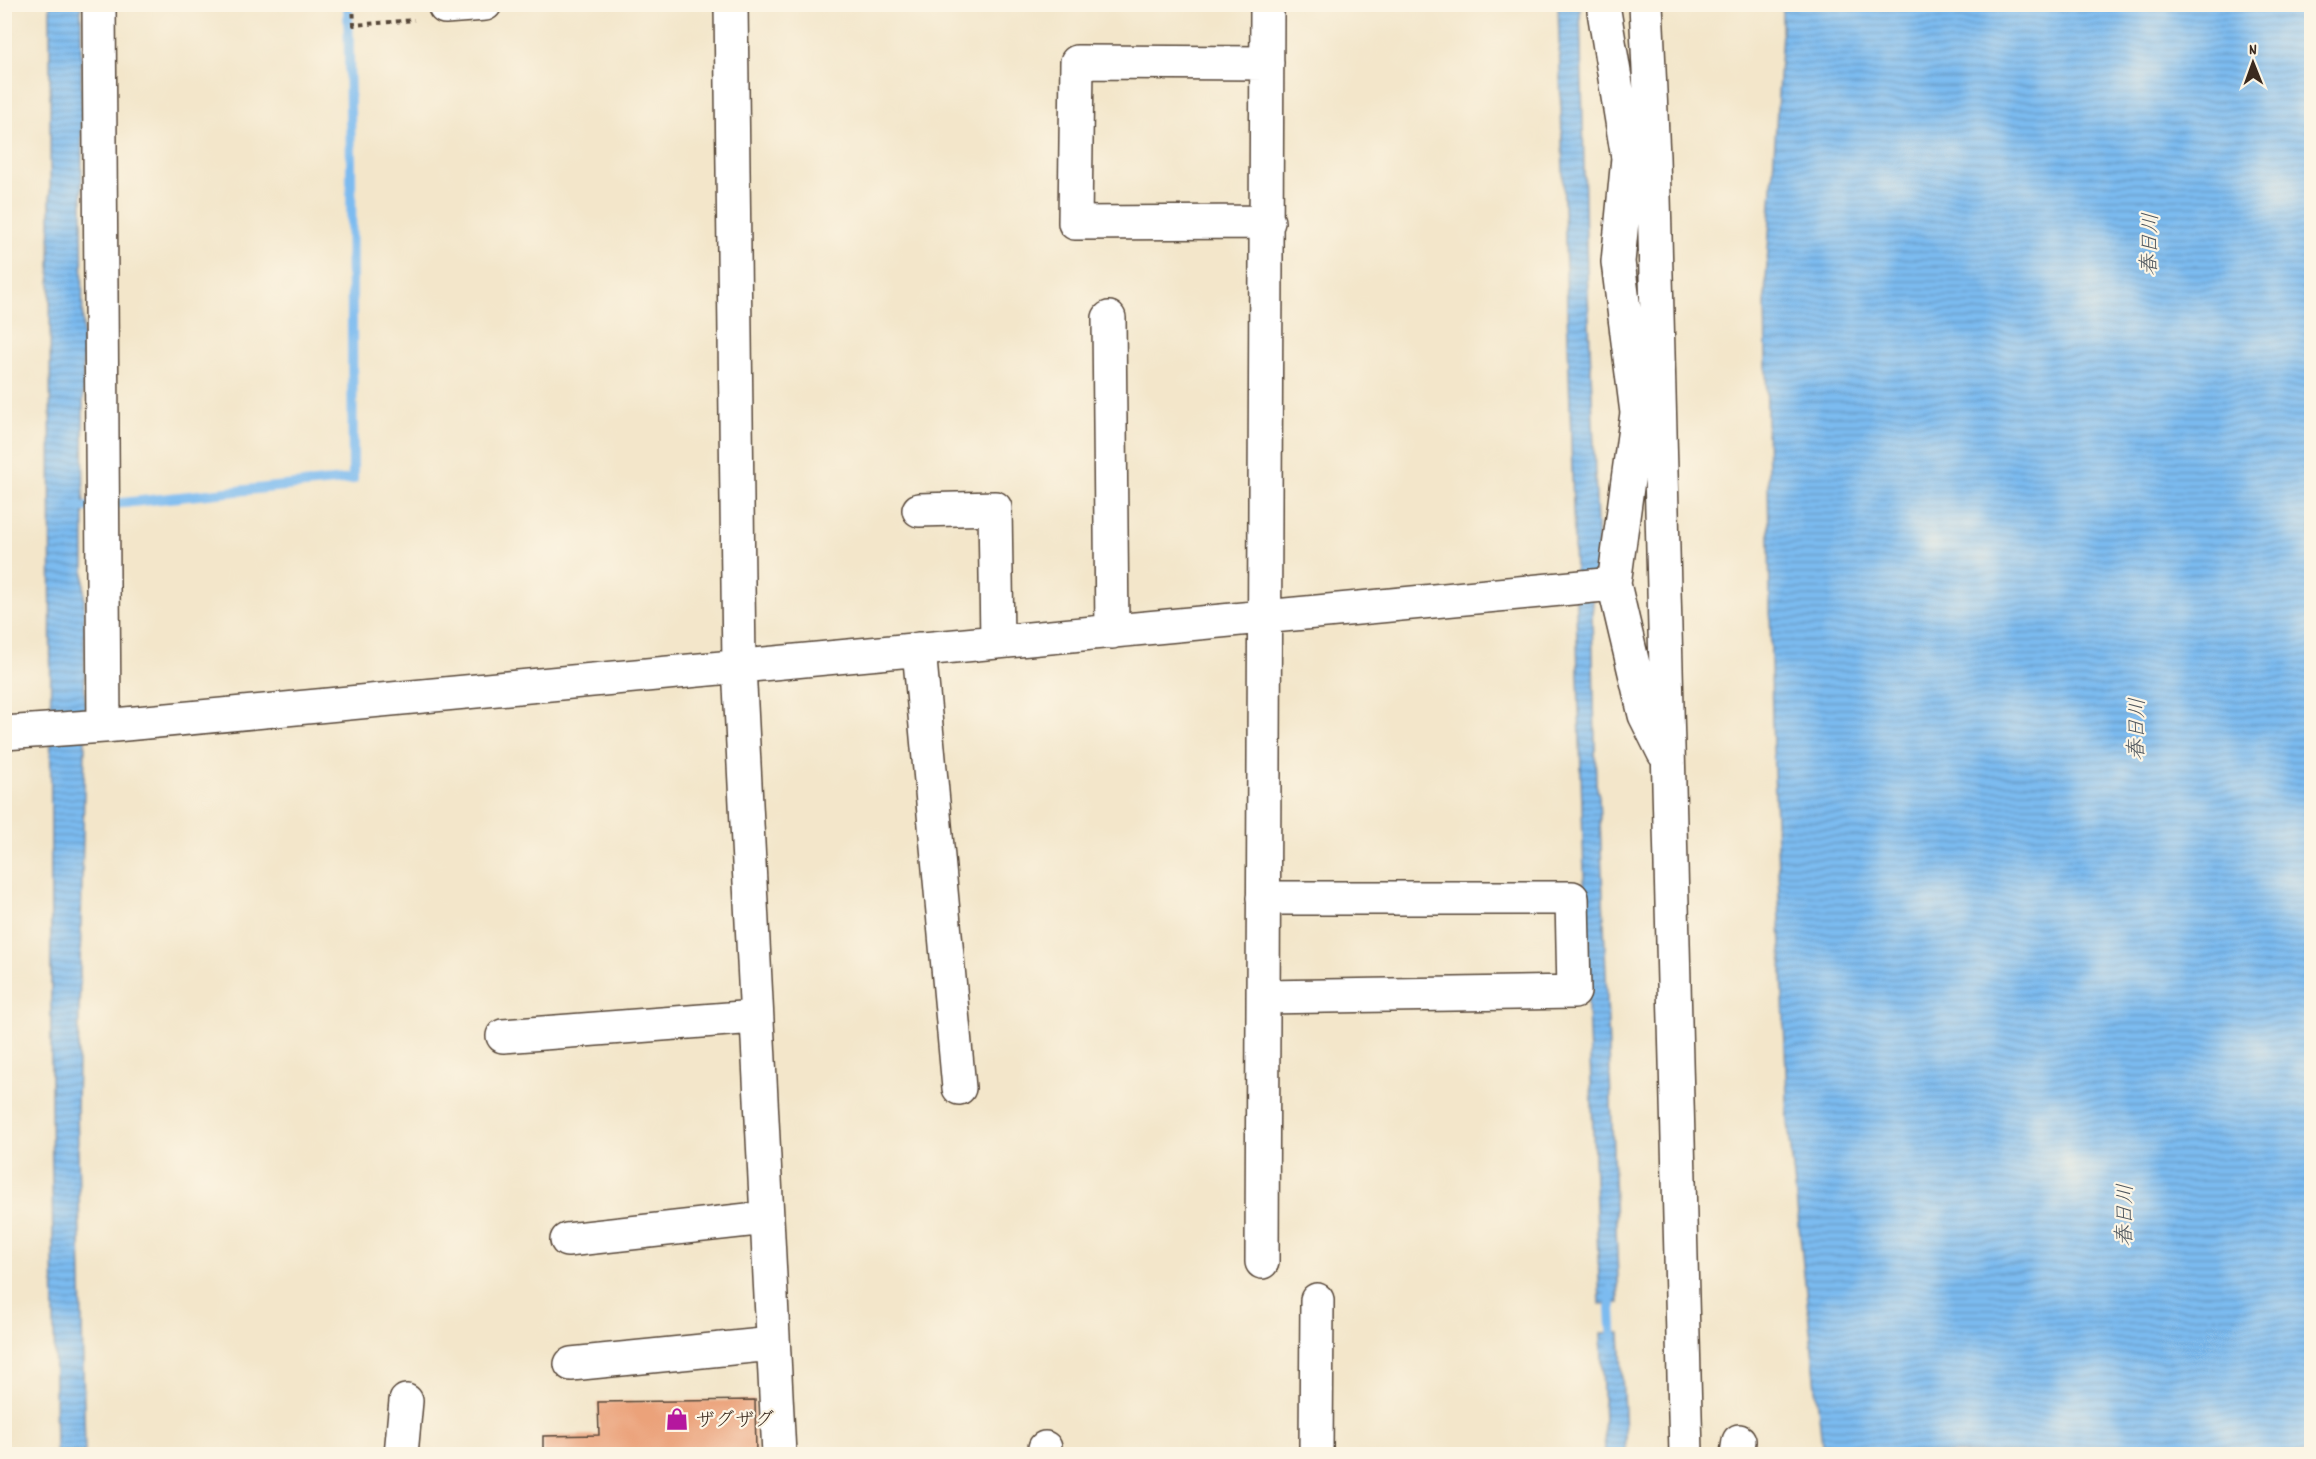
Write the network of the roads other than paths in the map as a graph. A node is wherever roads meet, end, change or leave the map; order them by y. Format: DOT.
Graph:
graph roads {
  1 [pos="99,4"];
  2 [pos="485,4"];
  3 [pos="731,4"];
  4 [pos="1268,4"];
  5 [pos="1604,4"];
  6 [pos="1646,4"];
  7 [pos="445,6"];
  8 [pos="1267,63"];
  9 [pos="1641,157"];
  10 [pos="1268,222"];
  11 [pos="1109,318"];
  12 [pos="1649,413"];
  13 [pos="919,510"];
  14 [pos="1614,584"];
  15 [pos="1265,617"];
  16 [pos="1112,632"];
  17 [pos="997,642"];
  18 [pos="919,649"];
  19 [pos="739,666"];
  20 [pos="104,726"];
  21 [pos="4,733"];
  22 [pos="1669,763"];
  23 [pos="1263,898"];
  24 [pos="1263,997"];
  25 [pos="756,1017"];
  26 [pos="503,1036"];
  27 [pos="959,1088"];
  28 [pos="766,1218"];
  29 [pos="567,1240"];
  30 [pos="1262,1262"];
  31 [pos="1317,1300"];
  32 [pos="773,1344"];
  33 [pos="571,1364"];
  34 [pos="406,1401"];
  35 [pos="401,1455"];
  36 [pos="779,1455"];
  37 [pos="1316,1455"];
  38 [pos="1686,1455"];
  1 -- 20 [label="street"];
  2 -- 7 [label="street"];
  3 -- 19 [label="street"];
  4 -- 8 [label="street"];
  5 -- 9 [label="street"];
  6 -- 9 [label="street"];
  8 -- 10 [label="street"];
  8 -- 10 [label="street"];
  9 -- 12 [label="street"];
  10 -- 15 [label="street"];
  11 -- 16 [label="street"];
  12 -- 14 [label="street"];
  12 -- 22 [label="street"];
  13 -- 17 [label="street"];
  14 -- 15 [label="street"];
  14 -- 22 [label="street"];
  15 -- 16 [label="street"];
  15 -- 23 [label="street"];
  16 -- 17 [label="street"];
  17 -- 18 [label="street"];
  18 -- 19 [label="street"];
  18 -- 27 [label="street"];
  19 -- 20 [label="street"];
  19 -- 25 [label="street"];
  20 -- 21 [label="street"];
  22 -- 38 [label="street"];
  23 -- 24 [label="street"];
  23 -- 24 [label="street"];
  24 -- 30 [label="street"];
  25 -- 26 [label="street"];
  25 -- 28 [label="street"];
  28 -- 29 [label="street"];
  28 -- 32 [label="street"];
  31 -- 37 [label="street"];
  32 -- 33 [label="street"];
  32 -- 36 [label="street"];
  34 -- 35 [label="street"];
}
